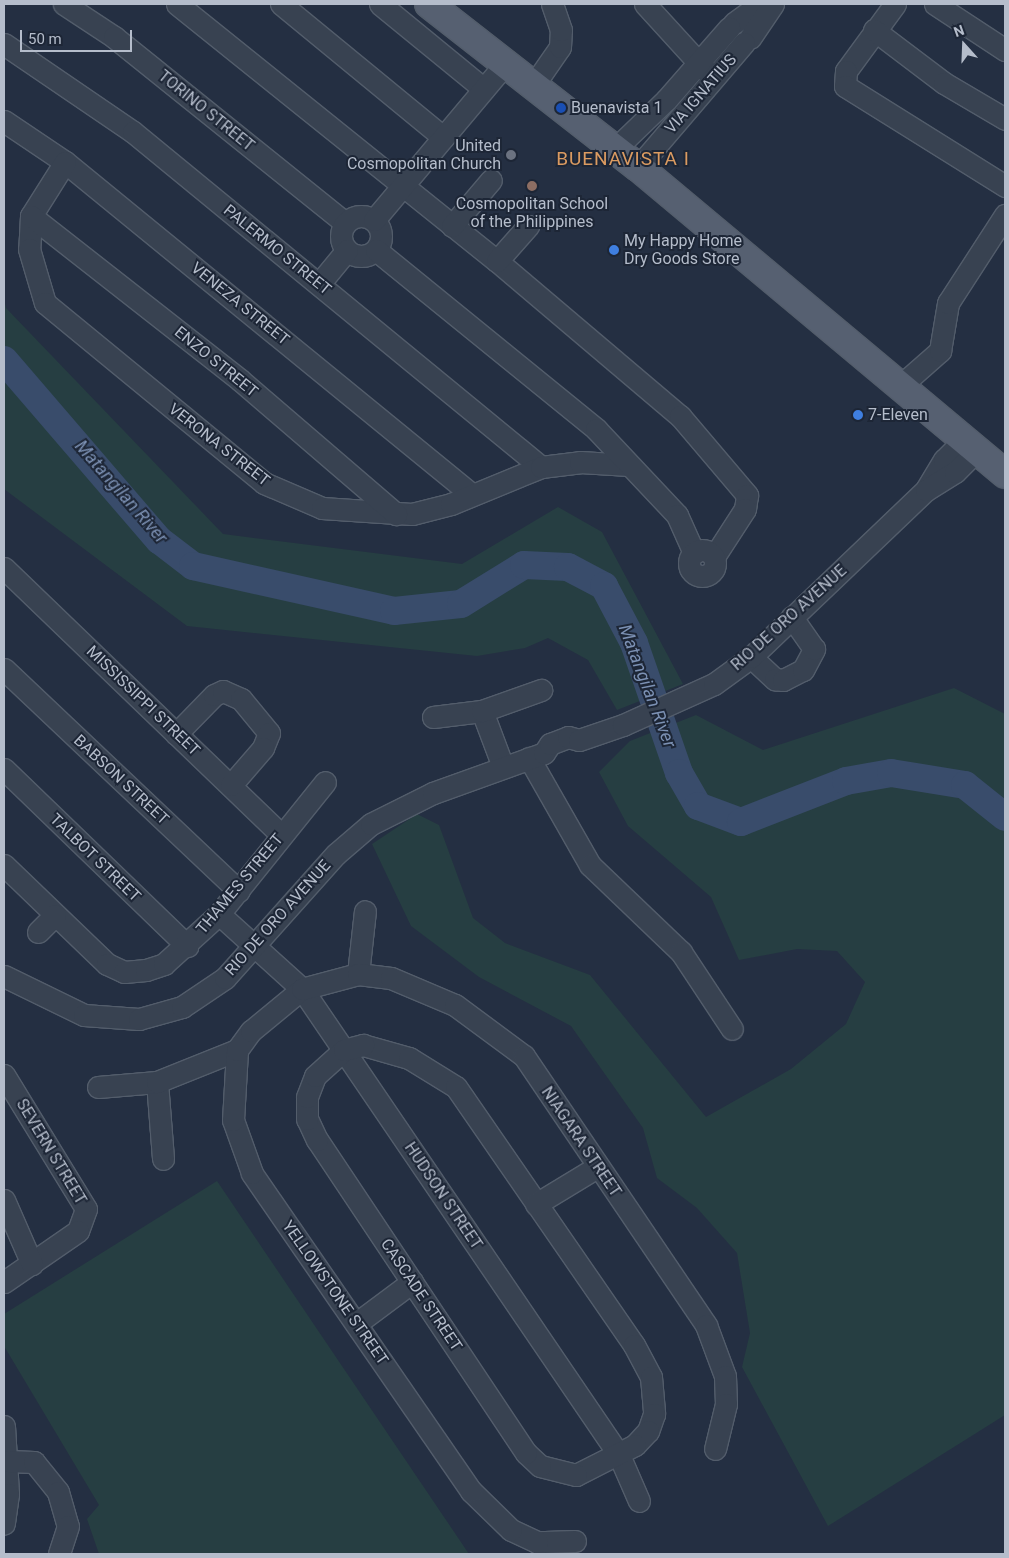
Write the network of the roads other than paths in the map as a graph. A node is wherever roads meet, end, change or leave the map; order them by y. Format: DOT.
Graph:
graph roads {
  1 [pos="64,4"];
  2 [pos="177,4"];
  3 [pos="281,4"];
  4 [pos="380,4"];
  5 [pos="429,4"];
  6 [pos="552,4"];
  7 [pos="645,4"];
  8 [pos="760,4"];
  9 [pos="773,4"];
  10 [pos="896,4"];
  11 [pos="935,4"];
  12 [pos="874,30"];
  13 [pos="4,44"];
  14 [pos="1005,50"];
  15 [pos="505,64"];
  16 [pos="706,71"];
  17 [pos="533,86"];
  18 [pos="484,89"];
  19 [pos="666,100"];
  20 [pos="684,115"];
  21 [pos="1005,119"];
  22 [pos="4,120"];
  23 [pos="443,137"];
  24 [pos="615,149"];
  25 [pos="65,162"];
  26 [pos="638,167"];
  27 [pos="491,180"];
  28 [pos="1005,186"];
  29 [pos="402,187"];
  30 [pos="1005,215"];
  31 [pos="31,216"];
  32 [pos="374,220"];
  33 [pos="345,223"];
  34 [pos="452,226"];
  35 [pos="528,226"];
  36 [pos="347,250"];
  37 [pos="376,250"];
  38 [pos="497,261"];
  39 [pos="319,284"];
  40 [pos="907,394"];
  41 [pos="970,445"];
  42 [pos="629,465"];
  43 [pos="541,467"];
  44 [pos="1005,474"];
  45 [pos="470,494"];
  46 [pos="396,514"];
  47 [pos="4,568"];
  48 [pos="792,617"];
  49 [pos="751,657"];
  50 [pos="4,668"];
  51 [pos="541,690"];
  52 [pos="482,711"];
  53 [pos="433,717"];
  54 [pos="176,734"];
  55 [pos="536,755"];
  56 [pos="503,767"];
  57 [pos="4,769"];
  58 [pos="325,782"];
  59 [pos="231,785"];
  60 [pos="281,835"];
  61 [pos="4,867"];
  62 [pos="239,891"];
  63 [pos="365,911"];
  64 [pos="55,914"];
  65 [pos="219,914"];
  66 [pos="38,932"];
  67 [pos="187,946"];
  68 [pos="253,946"];
  69 [pos="358,974"];
  70 [pos="4,976"];
  71 [pos="302,989"];
  72 [pos="732,1029"];
  73 [pos="237,1050"];
  74 [pos="344,1050"];
  75 [pos="4,1075"];
  76 [pos="157,1082"];
  77 [pos="98,1087"];
  78 [pos="162,1159"];
  79 [pos="597,1167"];
  80 [pos="4,1200"];
  81 [pos="536,1204"];
  82 [pos="32,1264"];
  83 [pos="4,1282"];
  84 [pos="412,1282"];
  85 [pos="357,1323"];
  86 [pos="4,1426"];
  87 [pos="715,1449"];
  88 [pos="618,1455"];
  89 [pos="8,1461"];
  90 [pos="639,1501"];
  91 [pos="4,1524"];
  92 [pos="575,1541"];
  93 [pos="536,1548"];
  94 [pos="59,1554"];
  1 -- 33 [label="street, TORINO STREET"];
  2 -- 29 [label="street"];
  3 -- 23 [label="street"];
  4 -- 18 [label="street"];
  5 -- 15 [label="main road"];
  6 -- 17 [label="street"];
  7 -- 16 [label="street"];
  8 -- 16 [label="street, VIA IGNATIUS"];
  9 -- 16 [label="street, VIA IGNATIUS"];
  10 -- 12 [label="street"];
  11 -- 14 [label="street"];
  12 -- 21 [label="street"];
  12 -- 28 [label="street"];
  13 -- 39 [label="street, PALERMO STREET"];
  15 -- 17 [label="main road"];
  15 -- 18 [label="street"];
  16 -- 19 [label="street, VIA IGNATIUS"];
  16 -- 20 [label="street, VIA IGNATIUS"];
  17 -- 24 [label="main road"];
  18 -- 23 [label="street"];
  19 -- 20 [label="street"];
  19 -- 24 [label="street, VIA IGNATIUS"];
  20 -- 26 [label="street, VIA IGNATIUS"];
  22 -- 25 [label="street, VENEZA STREET"];
  23 -- 29 [label="street"];
  24 -- 26 [label="main road"];
  25 -- 31 [label="street"];
  25 -- 45 [label="street, VENEZA STREET"];
  26 -- 40 [label="main road"];
  27 -- 34 [label="street"];
  29 -- 32 [label="street"];
  29 -- 34 [label="street"];
  30 -- 40 [label="street"];
  31 -- 46 [label="street, ENZO STREET"];
  31 -- 46 [label="street, VERONA STREET"];
  32 -- 33 [label="street"];
  32 -- 37 [label="street"];
  33 -- 36 [label="street"];
  34 -- 38 [label="street"];
  35 -- 38 [label="street"];
  36 -- 37 [label="street"];
  36 -- 39 [label="street"];
  37 -- 42 [label="street"];
  38 -- 42 [label="street"];
  39 -- 43 [label="street, PALERMO STREET"];
  40 -- 41 [label="main road"];
  41 -- 44 [label="main road"];
  41 -- 48 [label="street, RIO DE ORO AVENUE"];
  42 -- 43 [label="street, VERONA STREET"];
  43 -- 45 [label="street, VERONA STREET"];
  45 -- 46 [label="street, VERONA STREET"];
  47 -- 54 [label="street, MISSISSIPPI STREET"];
  48 -- 49 [label="street, RIO DE ORO AVENUE"];
  48 -- 49 [label="street"];
  49 -- 55 [label="street, RIO DE ORO AVENUE"];
  50 -- 62 [label="street, BABSON STREET"];
  51 -- 52 [label="street"];
  52 -- 53 [label="street"];
  52 -- 56 [label="street"];
  54 -- 59 [label="street, MISSISSIPPI STREET"];
  54 -- 59 [label="street"];
  55 -- 56 [label="street, RIO DE ORO AVENUE"];
  55 -- 72 [label="street"];
  56 -- 68 [label="street, RIO DE ORO AVENUE"];
  57 -- 67 [label="street, TALBOT STREET"];
  58 -- 60 [label="street, THAMES STREET"];
  59 -- 60 [label="street, MISSISSIPPI STREET"];
  60 -- 62 [label="street, THAMES STREET"];
  61 -- 64 [label="street, THAMES STREET"];
  62 -- 65 [label="street, THAMES STREET"];
  63 -- 69 [label="street"];
  64 -- 66 [label="street"];
  64 -- 67 [label="street, THAMES STREET"];
  65 -- 67 [label="street, THAMES STREET"];
  65 -- 68 [label="street, HUDSON STREET"];
  68 -- 70 [label="street, RIO DE ORO AVENUE"];
  68 -- 71 [label="street, HUDSON STREET"];
  69 -- 71 [label="street, NIAGARA STREET"];
  69 -- 79 [label="street, NIAGARA STREET"];
  71 -- 73 [label="street, YELLOWSTONE STREET"];
  71 -- 74 [label="street, HUDSON STREET"];
  73 -- 76 [label="street"];
  73 -- 85 [label="street, YELLOWSTONE STREET"];
  74 -- 81 [label="street, CASCADE STREET"];
  74 -- 84 [label="street, CASCADE STREET"];
  74 -- 88 [label="street, HUDSON STREET"];
  75 -- 82 [label="street, SEVERN STREET"];
  76 -- 77 [label="street"];
  76 -- 78 [label="street"];
  79 -- 81 [label="street"];
  79 -- 87 [label="street, NIAGARA STREET"];
  80 -- 82 [label="street"];
  81 -- 88 [label="street, CASCADE STREET"];
  82 -- 83 [label="street, SEVERN STREET"];
  84 -- 85 [label="street"];
  84 -- 88 [label="street, CASCADE STREET"];
  85 -- 93 [label="street, YELLOWSTONE STREET"];
  86 -- 89 [label="street"];
  88 -- 90 [label="street, HUDSON STREET"];
  89 -- 91 [label="street"];
  89 -- 94 [label="street"];
  92 -- 93 [label="street, YELLOWSTONE STREET"];
}
